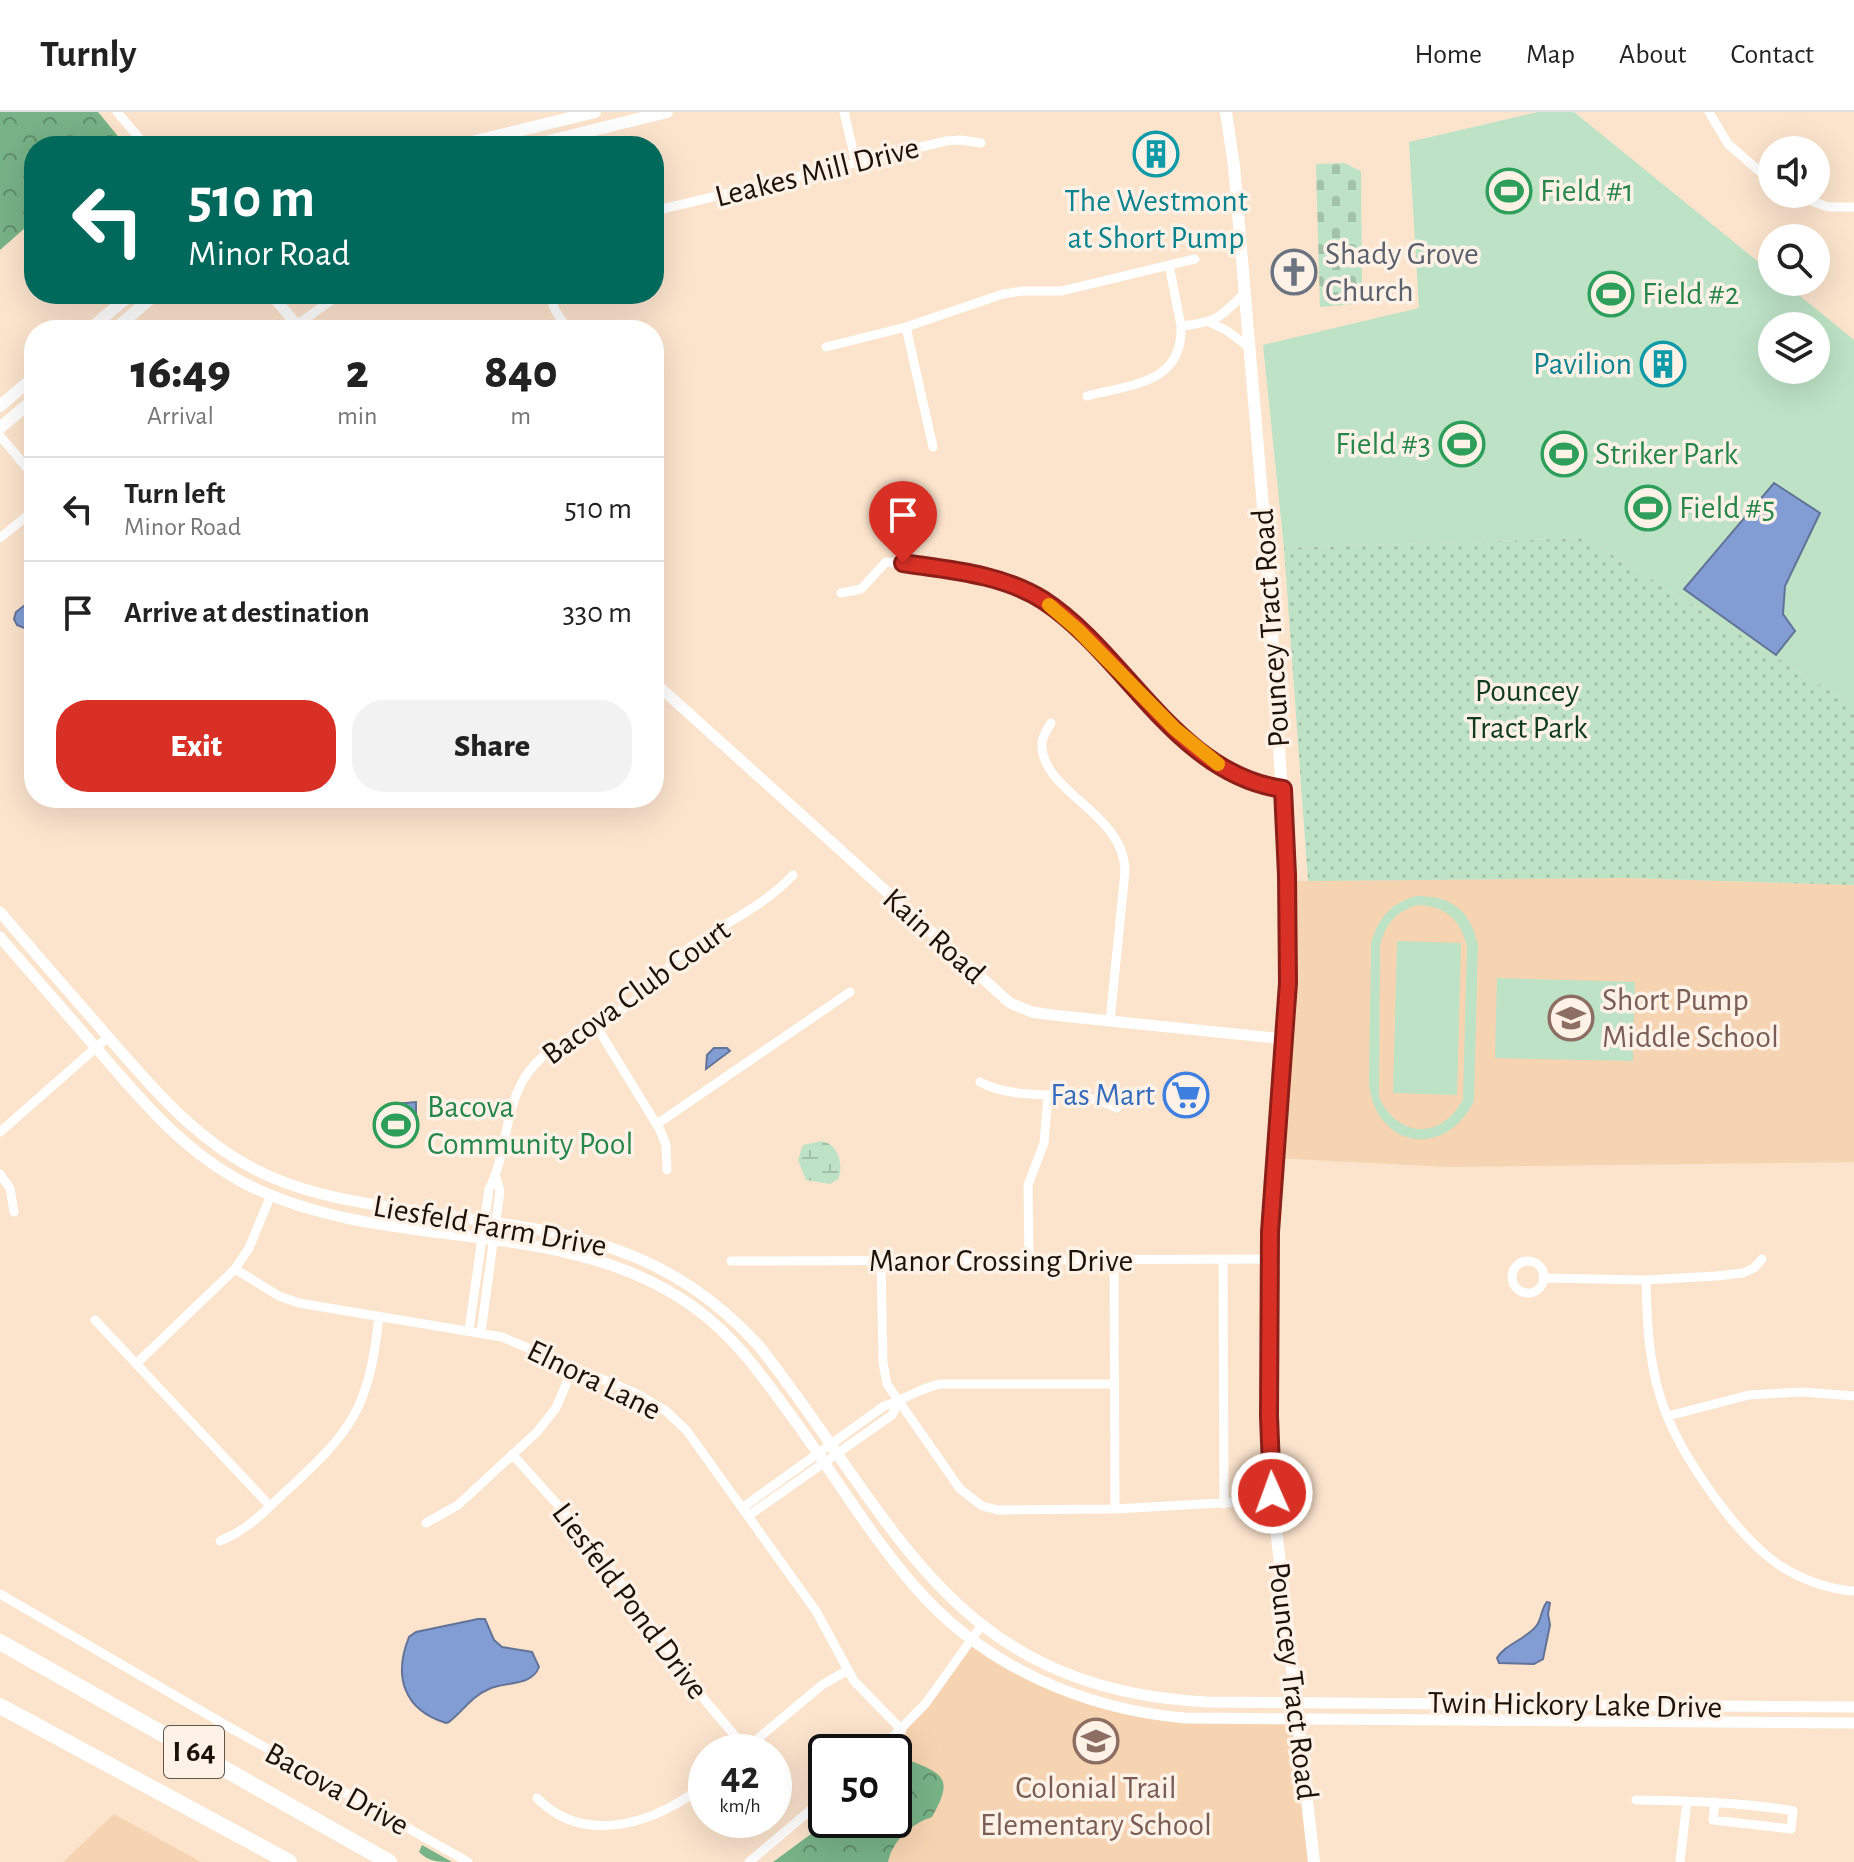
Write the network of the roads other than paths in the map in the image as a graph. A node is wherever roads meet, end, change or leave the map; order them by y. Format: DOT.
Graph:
graph roads {
  1 [pos="117,112"];
  2 [pos="595,112"];
  3 [pos="667,112"];
  4 [pos="844,112"];
  5 [pos="1226,112"];
  6 [pos="1709,112"];
  7 [pos="137,136"];
  8 [pos="497,136"];
  9 [pos="570,136"];
  10 [pos="981,143"];
  11 [pos="856,163"];
  12 [pos="1758,170"];
  13 [pos="1830,207"];
  14 [pos="1854,207"];
  15 [pos="664,209"];
  16 [pos="1195,259"];
  17 [pos="1169,265"];
  18 [pos="1245,293"];
  19 [pos="119,304"];
  20 [pos="144,304"];
  21 [pos="279,304"];
  22 [pos="328,304"];
  23 [pos="101,320"];
  24 [pos="126,320"];
  25 [pos="293,320"];
  26 [pos="308,320"];
  27 [pos="1209,322"];
  28 [pos="1181,326"];
  29 [pos="906,327"];
  30 [pos="826,347"];
  31 [pos="1250,348"];
  32 [pos="24,386"];
  33 [pos="1087,396"];
  34 [pos="0,406"];
  35 [pos="24,408"];
  36 [pos="0,428"];
  37 [pos="0,436"];
  38 [pos="933,447"];
  39 [pos="24,464"];
  40 [pos="24,518"];
  41 [pos="0,538"];
  42 [pos="841,593"];
  43 [pos="664,691"];
  44 [pos="1051,723"];
  45 [pos="1283,789"];
  46 [pos="793,875"];
  47 [pos="0,912"];
  48 [pos="0,937"];
  49 [pos="850,992"];
  50 [pos="1110,1021"];
  51 [pos="595,1024"];
  52 [pos="108,1037"];
  53 [pos="1284,1039"];
  54 [pos="96,1048"];
  55 [pos="980,1082"];
  56 [pos="1048,1095"];
  57 [pos="1117,1108"];
  58 [pos="657,1124"];
  59 [pos="0,1132"];
  60 [pos="667,1170"];
  61 [pos="0,1174"];
  62 [pos="271,1195"];
  63 [pos="14,1212"];
  64 [pos="491,1223"];
  65 [pos="488,1239"];
  66 [pos="1223,1259"];
  67 [pos="1270,1259"];
  68 [pos="1762,1259"];
  69 [pos="731,1261"];
  70 [pos="881,1261"];
  71 [pos="1029,1261"];
  72 [pos="1114,1261"];
  73 [pos="235,1269"];
  74 [pos="1543,1278"];
  75 [pos="1646,1280"];
  76 [pos="379,1316"];
  77 [pos="95,1320"];
  78 [pos="469,1330"];
  79 [pos="481,1332"];
  80 [pos="136,1364"];
  81 [pos="574,1366"];
  82 [pos="1114,1384"];
  83 [pos="1854,1396"];
  84 [pos="899,1402"];
  85 [pos="1668,1416"];
  86 [pos="834,1449"];
  87 [pos="512,1454"];
  88 [pos="822,1458"];
  89 [pos="1272,1500"];
  90 [pos="1224,1504"];
  91 [pos="270,1506"];
  92 [pos="1115,1509"];
  93 [pos="745,1512"];
  94 [pos="426,1523"];
  95 [pos="220,1541"];
  96 [pos="1854,1591"];
  97 [pos="0,1594"];
  98 [pos="981,1626"];
  99 [pos="972,1639"];
  100 [pos="0,1642"];
  101 [pos="848,1670"];
  102 [pos="1295,1702"];
  103 [pos="0,1706"];
  104 [pos="1854,1707"];
  105 [pos="1298,1719"];
  106 [pos="1854,1723"];
  107 [pos="902,1730"];
  108 [pos="731,1734"];
  109 [pos="763,1734"];
  110 [pos="898,1734"];
  111 [pos="688,1797"];
  112 [pos="537,1798"];
  113 [pos="1636,1800"];
  114 [pos="1687,1801"];
  115 [pos="1715,1802"];
  116 [pos="808,1812"];
  117 [pos="289,1862"];
  118 [pos="389,1862"];
  119 [pos="468,1862"];
  120 [pos="749,1862"];
  121 [pos="1314,1862"];
  122 [pos="1680,1862"];
  1 -- 7 [label="street"];
  2 -- 8 [label="main road"];
  3 -- 9 [label="main road"];
  4 -- 11 [label="street"];
  5 -- 18 [label="main road, Pouncey Tract Road"];
  6 -- 12 [label="street"];
  10 -- 11 [label="street, Leakes Mill Drive"];
  11 -- 15 [label="street, Leakes Mill Drive"];
  13 -- 14 [label="street"];
  16 -- 17 [label="street"];
  17 -- 28 [label="street"];
  17 -- 29 [label="street"];
  18 -- 27 [label="street"];
  18 -- 31 [label="main road, Pouncey Tract Road"];
  19 -- 23 [label="main road"];
  20 -- 24 [label="main road"];
  21 -- 25 [label="street"];
  22 -- 26 [label="street"];
  27 -- 28 [label="street"];
  27 -- 31 [label="street"];
  28 -- 33 [label="street"];
  29 -- 30 [label="street"];
  29 -- 38 [label="street"];
  31 -- 45 [label="main road, Pouncey Tract Road"];
  32 -- 34 [label="main road"];
  35 -- 36 [label="main road"];
  37 -- 39 [label="street"];
  40 -- 41 [label="street"];
  42 -- 45 [label="street"];
  43 -- 50 [label="street, Kain Road"];
  44 -- 50 [label="street"];
  45 -- 53 [label="main road, Pouncey Tract Road"];
  46 -- 51 [label="street, Bacova Club Court"];
  47 -- 52 [label="street, Liesfeld Farm Drive"];
  48 -- 54 [label="street, Liesfeld Farm Drive"];
  49 -- 58 [label="street"];
  50 -- 53 [label="street, Kain Road"];
  51 -- 58 [label="street"];
  51 -- 64 [label="street, Bacova Club Court"];
  52 -- 54 [label="street"];
  52 -- 64 [label="street, Liesfeld Farm Drive"];
  53 -- 67 [label="main road, Pouncey Tract Road"];
  54 -- 59 [label="street"];
  54 -- 62 [label="street, Liesfeld Farm Drive"];
  55 -- 56 [label="street"];
  56 -- 57 [label="street"];
  56 -- 71 [label="street"];
  58 -- 60 [label="street"];
  61 -- 63 [label="street"];
  62 -- 65 [label="street, Liesfeld Farm Drive"];
  62 -- 73 [label="street"];
  64 -- 65 [label="street, Bacova Club Court"];
  64 -- 86 [label="street, Liesfeld Farm Drive"];
  65 -- 78 [label="street"];
  65 -- 79 [label="street"];
  65 -- 88 [label="street, Liesfeld Farm Drive"];
  66 -- 67 [label="street, Manor Crossing Drive"];
  66 -- 72 [label="street, Manor Crossing Drive"];
  66 -- 90 [label="street"];
  67 -- 89 [label="main road, Pouncey Tract Road"];
  68 -- 75 [label="street"];
  69 -- 70 [label="street, Manor Crossing Drive"];
  70 -- 71 [label="street, Manor Crossing Drive"];
  70 -- 84 [label="street"];
  71 -- 72 [label="street, Manor Crossing Drive"];
  72 -- 82 [label="street"];
  73 -- 76 [label="street, Elnora Lane"];
  73 -- 80 [label="street"];
  74 -- 75 [label="street"];
  75 -- 85 [label="street"];
  76 -- 78 [label="street, Elnora Lane"];
  76 -- 91 [label="street"];
  77 -- 80 [label="street"];
  78 -- 79 [label="street, Elnora Lane"];
  79 -- 81 [label="street, Elnora Lane"];
  80 -- 91 [label="street"];
  81 -- 87 [label="street"];
  81 -- 93 [label="street, Elnora Lane"];
  82 -- 84 [label="street"];
  82 -- 92 [label="street"];
  83 -- 85 [label="street"];
  84 -- 86 [label="street"];
  84 -- 92 [label="street"];
  85 -- 96 [label="street"];
  86 -- 88 [label="street"];
  86 -- 98 [label="street, Liesfeld Farm Drive"];
  87 -- 94 [label="street"];
  87 -- 108 [label="street, Liesfeld Pond Drive"];
  88 -- 93 [label="street"];
  88 -- 99 [label="street, Liesfeld Farm Drive"];
  89 -- 90 [label="street"];
  89 -- 102 [label="main road, Pouncey Tract Road"];
  90 -- 92 [label="street"];
  91 -- 95 [label="street"];
  93 -- 101 [label="street, Elnora Lane"];
  97 -- 119 [label="street, Bacova Drive"];
  98 -- 99 [label="street"];
  98 -- 102 [label="street, Liesfeld Farm Drive"];
  99 -- 105 [label="street, Liesfeld Farm Drive"];
  99 -- 107 [label="street"];
  100 -- 118 [label="highway, I 64"];
  101 -- 107 [label="street, Elnora Lane"];
  101 -- 109 [label="street"];
  102 -- 104 [label="street, Twin Hickory Lake Drive"];
  102 -- 105 [label="main road, Pouncey Tract Road"];
  103 -- 117 [label="highway, I 64"];
  105 -- 106 [label="street, Twin Hickory Lake Drive"];
  105 -- 121 [label="main road, Pouncey Tract Road"];
  107 -- 110 [label="street"];
  111 -- 112 [label="street"];
  113 -- 114 [label="street"];
  114 -- 115 [label="street"];
  114 -- 122 [label="street"];
  115 -- 115 [label="street"];
  116 -- 120 [label="street"];
}
